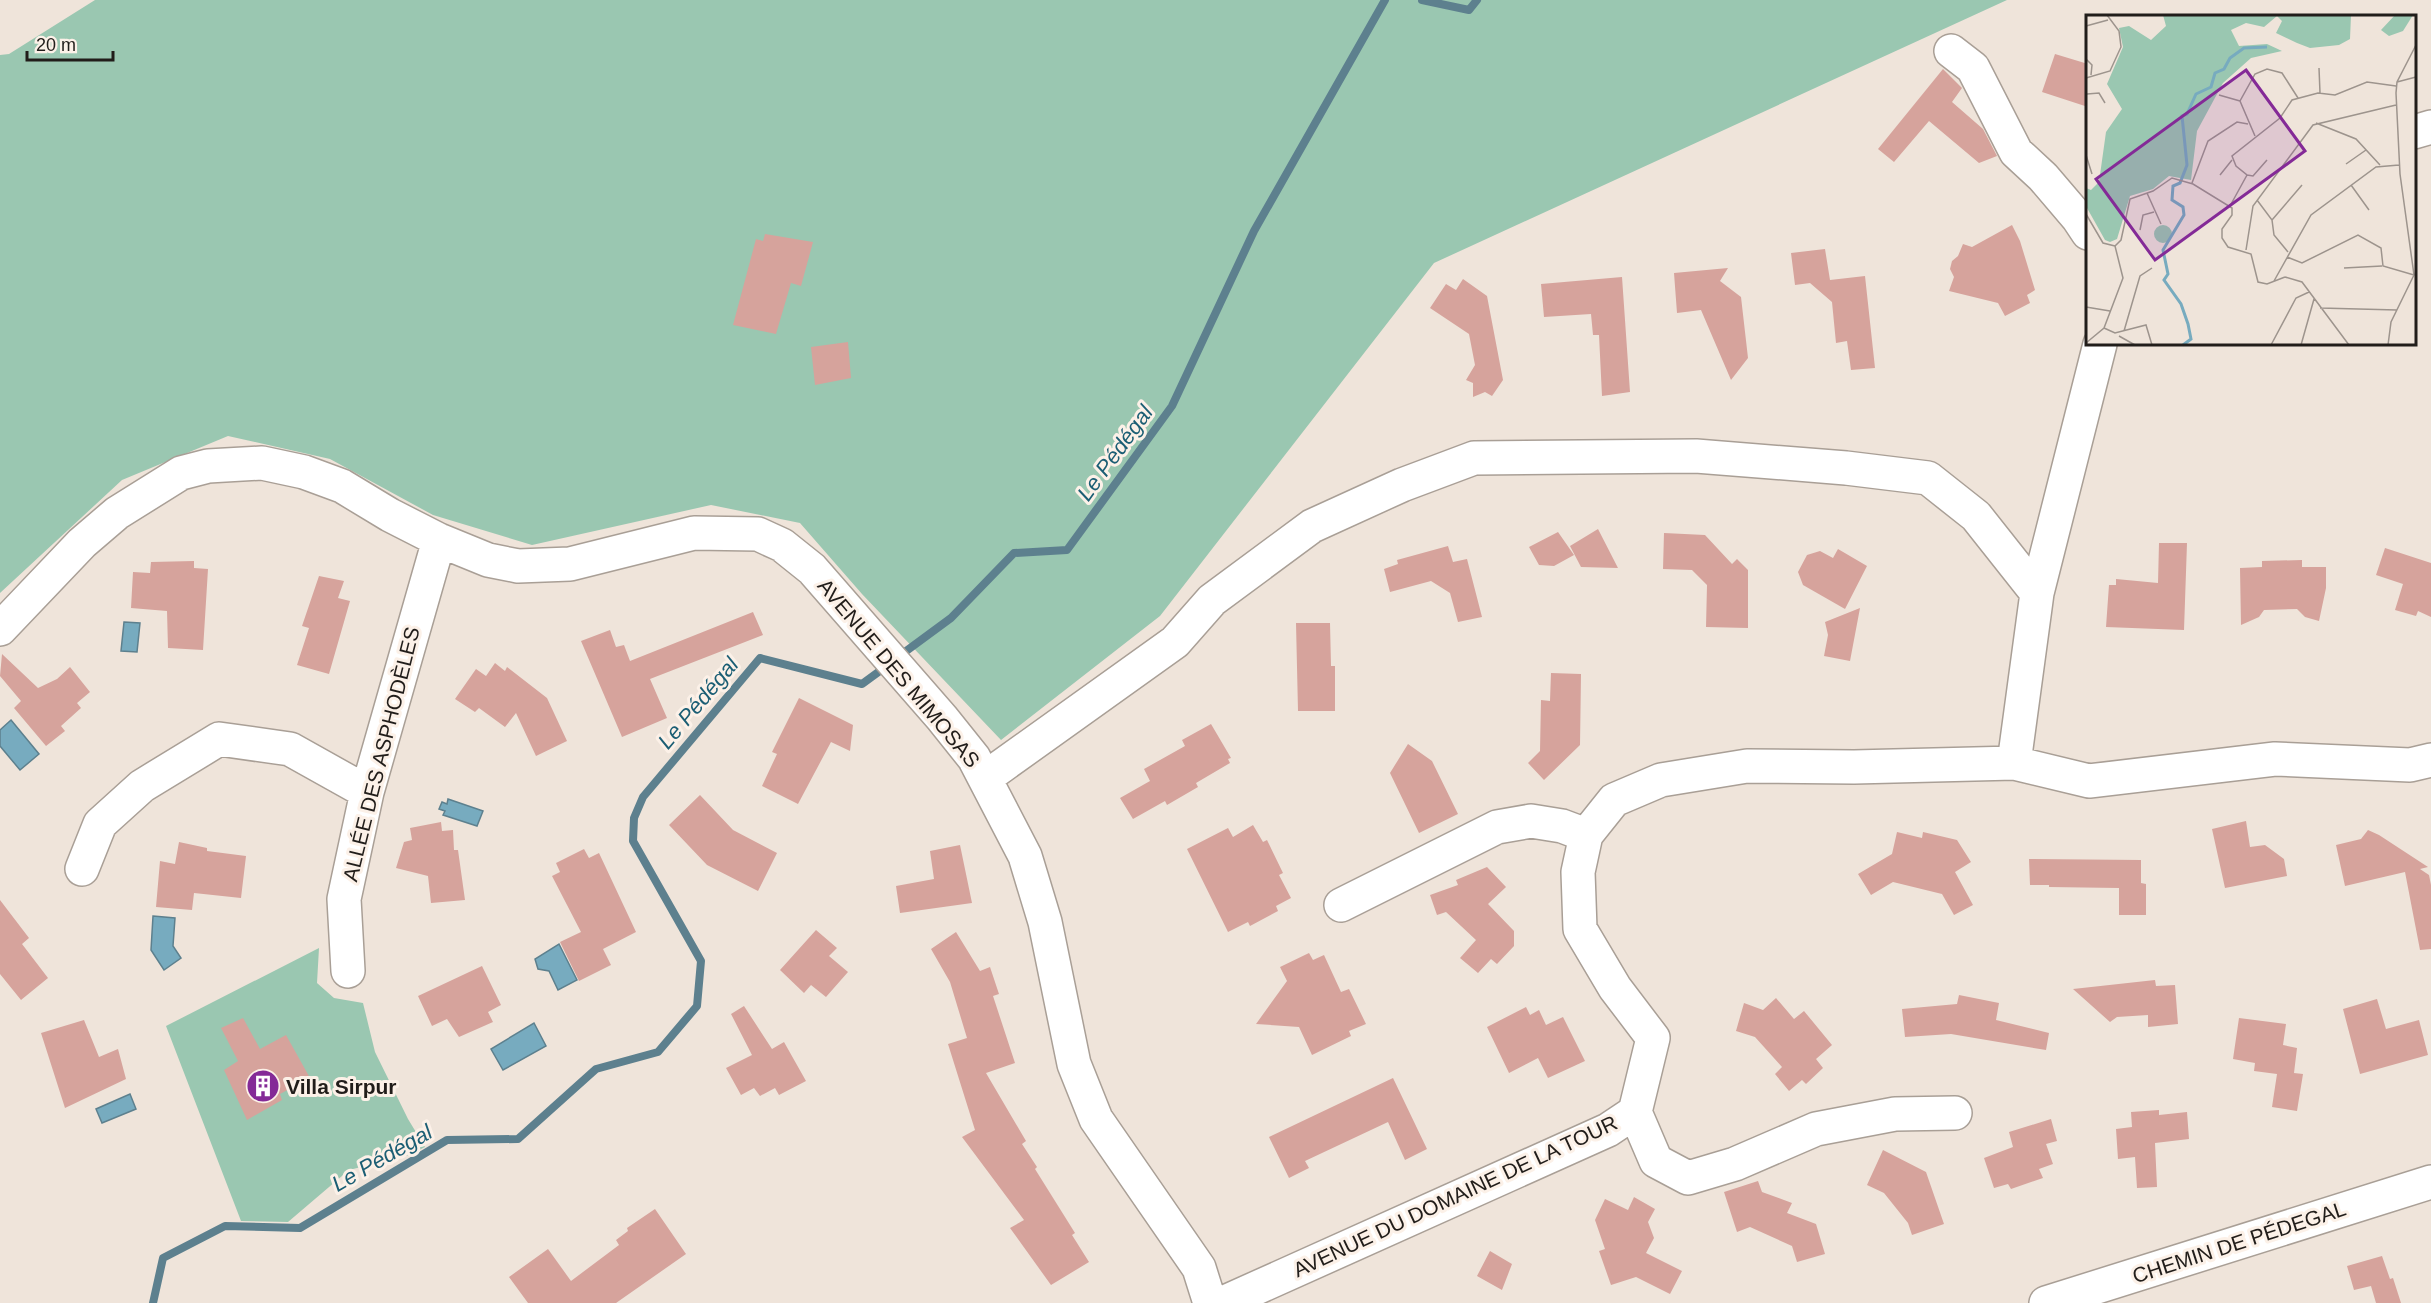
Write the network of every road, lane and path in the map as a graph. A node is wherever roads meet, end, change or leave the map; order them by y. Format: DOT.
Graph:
graph roads {
  1 [pos="1950,51"];
  2 [pos="2431,128"];
  3 [pos="2416,132"];
  4 [pos="2086,230"];
  5 [pos="2100,345"];
  6 [pos="439,540"];
  7 [pos="2037,593"];
  8 [pos="0,629"];
  9 [pos="2431,760"];
  10 [pos="2014,763"];
  11 [pos="985,778"];
  12 [pos="367,792"];
  13 [pos="1587,835"];
  14 [pos="82,869"];
  15 [pos="1341,905"];
  16 [pos="348,971"];
  17 [pos="1635,1112"];
  18 [pos="1955,1113"];
  19 [pos="2431,1182"];
  20 [pos="1210,1303"];
  21 [pos="1223,1303"];
  22 [pos="2046,1303"];
  1 -- 4 [label="street"];
  2 -- 3 [label="street"];
  5 -- 7 [label="street"];
  6 -- 8 [label="street, AVENUE DES MIMOSAS"];
  6 -- 11 [label="street, AVENUE DES MIMOSAS"];
  6 -- 12 [label="street, ALLÉE DES ASPHODÈLES"];
  7 -- 10 [label="street"];
  7 -- 11 [label="street"];
  9 -- 10 [label="street, AVENUE DU DOMAINE DE LA TOUR"];
  10 -- 13 [label="street, AVENUE DU DOMAINE DE LA TOUR"];
  11 -- 20 [label="street, AVENUE DES MIMOSAS"];
  12 -- 14 [label="street"];
  12 -- 16 [label="street, ALLÉE DES ASPHODÈLES"];
  13 -- 15 [label="street"];
  13 -- 17 [label="street, AVENUE DU DOMAINE DE LA TOUR"];
  17 -- 18 [label="street"];
  17 -- 21 [label="street, AVENUE DU DOMAINE DE LA TOUR"];
  19 -- 22 [label="street, CHEMIN DE PÉDEGAL"];
}
